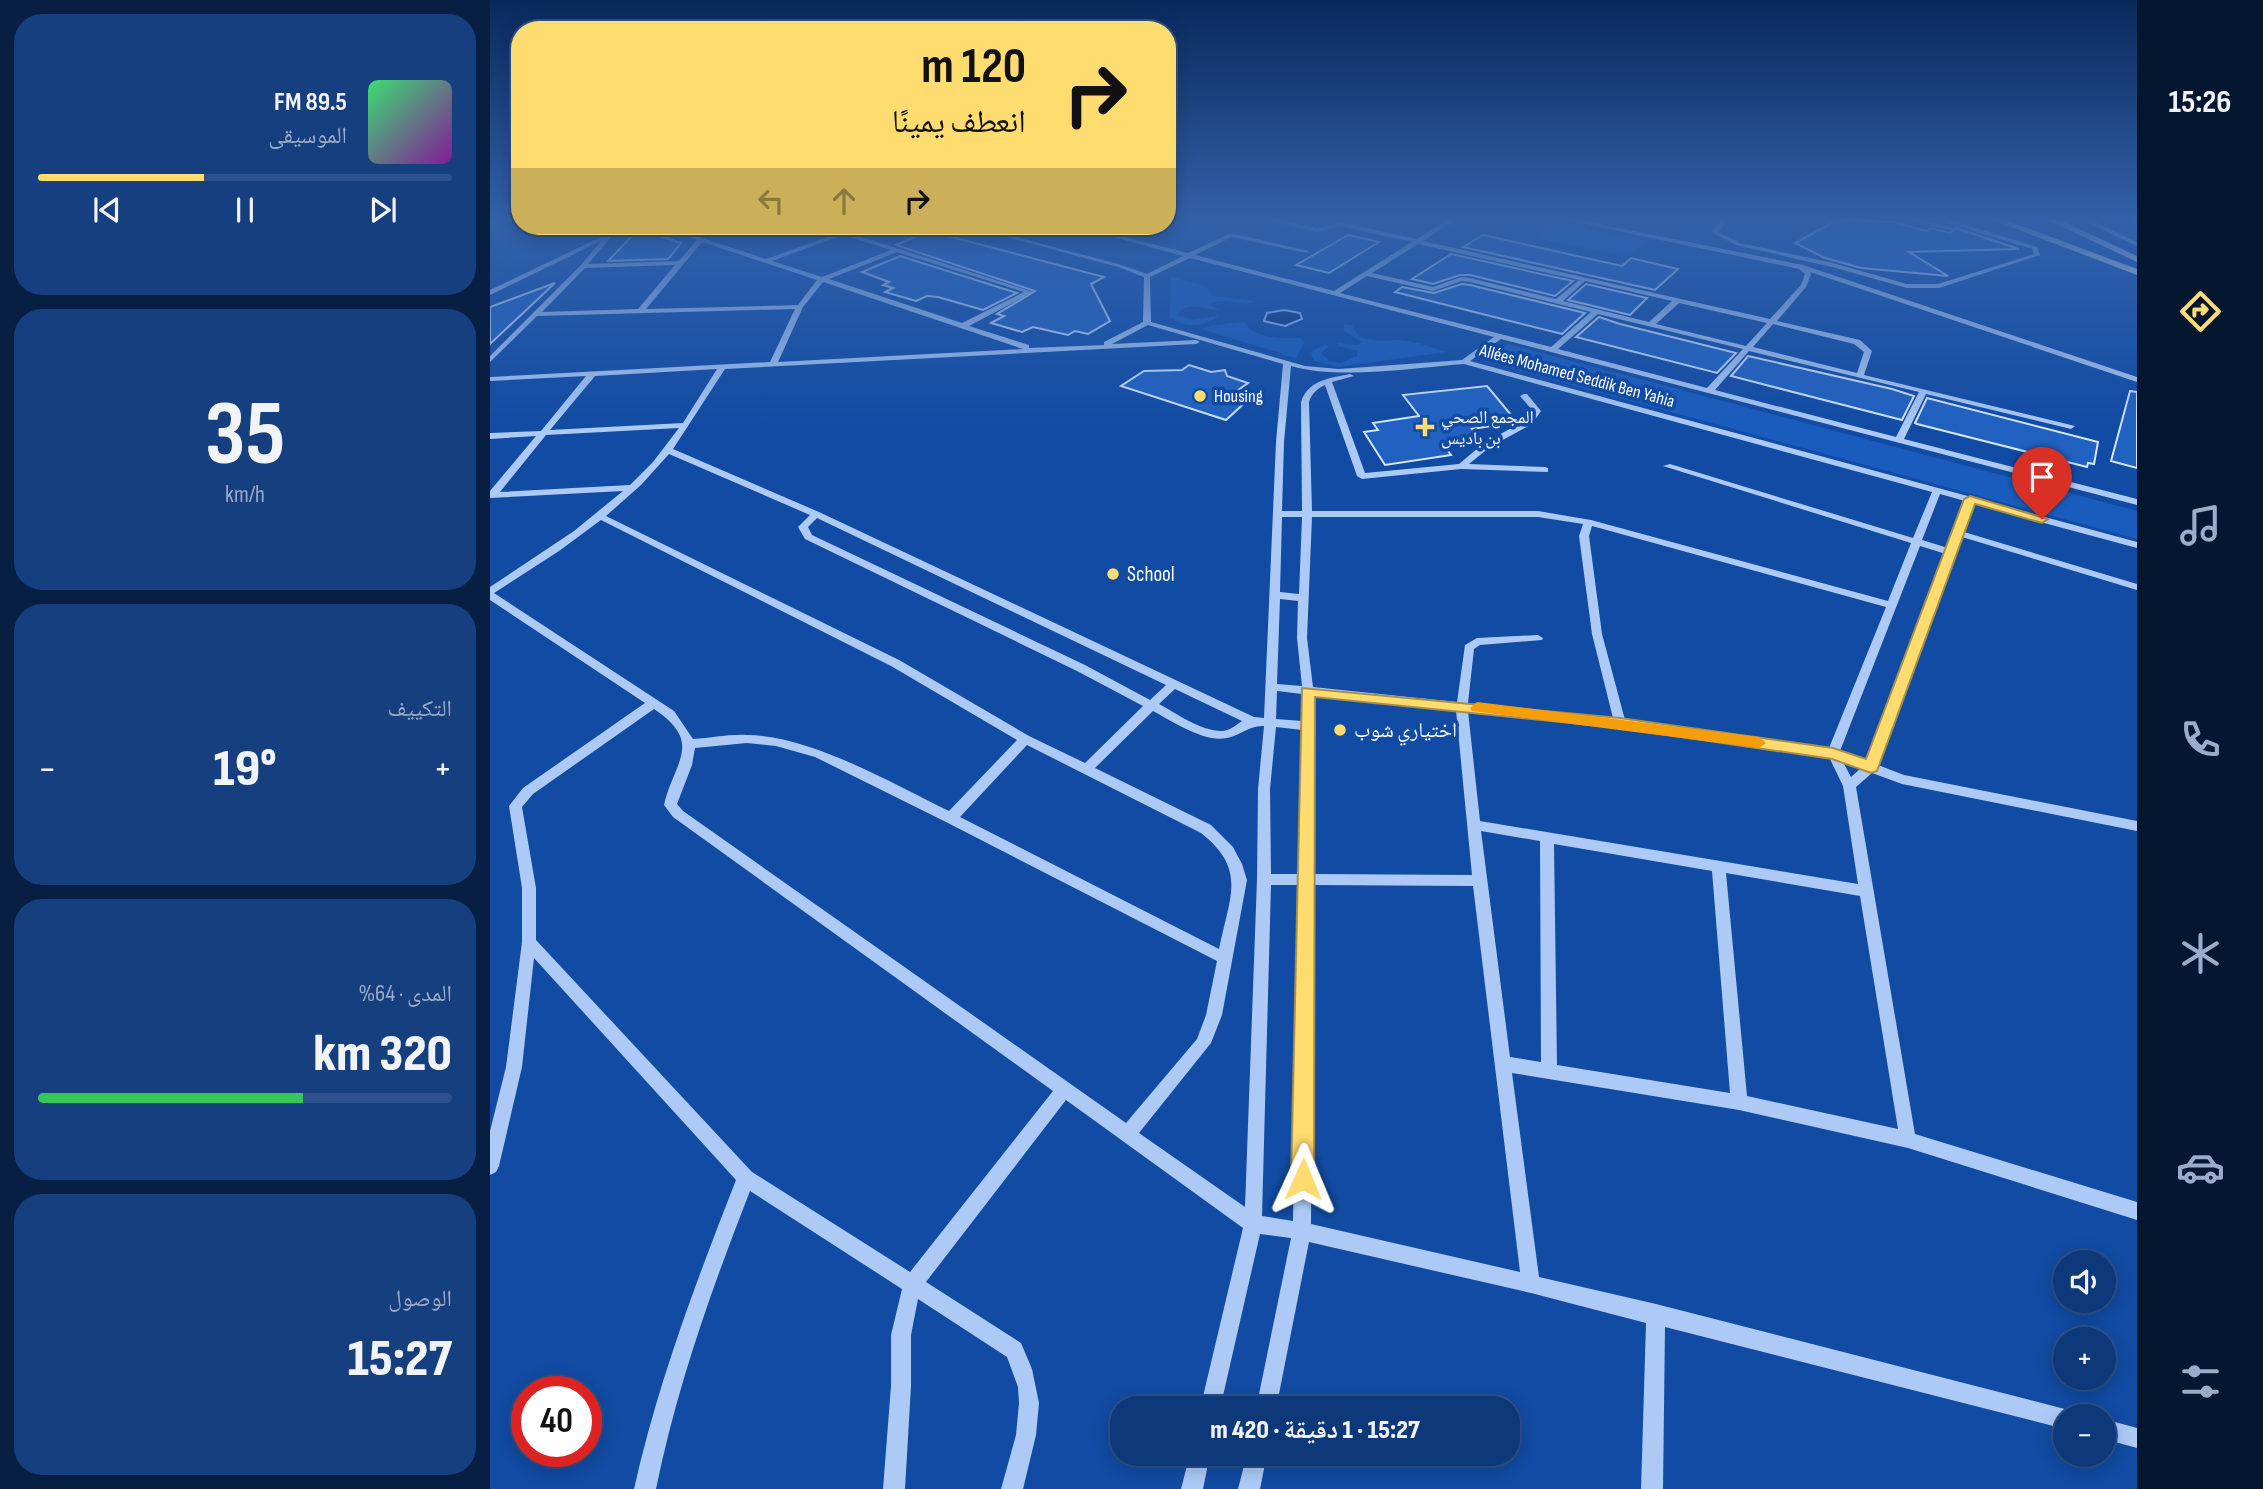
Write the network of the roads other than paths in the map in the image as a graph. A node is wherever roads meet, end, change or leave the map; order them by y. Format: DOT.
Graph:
graph roads {
  1 [pos="560,289"];
  2 [pos="658,289"];
  3 [pos="814,289"];
  4 [pos="850,289"];
  5 [pos="1022,289"];
  6 [pos="1147,289"];
  7 [pos="1321,289"];
  8 [pos="1341,289"];
  9 [pos="1510,289"];
  10 [pos="1572,289"];
  11 [pos="1631,289"];
  12 [pos="1801,289"];
  13 [pos="1873,289"];
  14 [pos="1335,293"];
  15 [pos="1678,300"];
  16 [pos="1558,301"];
  17 [pos="800,307"];
  18 [pos="640,311"];
  19 [pos="1595,312"];
  20 [pos="535,314"];
  21 [pos="1771,321"];
  22 [pos="1147,323"];
  23 [pos="1650,325"];
  24 [pos="963,326"];
  25 [pos="1500,336"];
  26 [pos="1207,342"];
  27 [pos="1104,345"];
  28 [pos="1033,349"];
  29 [pos="1747,349"];
  30 [pos="1552,350"];
  31 [pos="490,359"];
  32 [pos="1464,362"];
  33 [pos="773,363"];
  34 [pos="1287,364"];
  35 [pos="723,366"];
  36 [pos="1379,370"];
  37 [pos="593,373"];
  38 [pos="1860,376"];
  39 [pos="490,379"];
  40 [pos="2137,380"];
  41 [pos="1328,381"];
  42 [pos="1709,391"];
  43 [pos="1923,393"];
  44 [pos="1524,396"];
  45 [pos="684,425"];
  46 [pos="2071,426"];
  47 [pos="544,433"];
  48 [pos="490,436"];
  49 [pos="1899,440"];
  50 [pos="667,450"];
  51 [pos="1461,466"];
  52 [pos="1667,466"];
  53 [pos="1545,470"];
  54 [pos="631,488"];
  55 [pos="1937,490"];
  56 [pos="491,495"];
  57 [pos="1970,499"];
  58 [pos="2137,502"];
  59 [pos="816,514"];
  60 [pos="1277,514"];
  61 [pos="1307,515"];
  62 [pos="598,516"];
  63 [pos="1588,522"];
  64 [pos="1957,533"];
  65 [pos="1917,540"];
  66 [pos="2137,545"];
  67 [pos="1950,552"];
  68 [pos="2137,587"];
  69 [pos="490,593"];
  70 [pos="1274,595"];
  71 [pos="1304,597"];
  72 [pos="1892,605"];
  73 [pos="1538,638"];
  74 [pos="1173,684"];
  75 [pos="1271,687"];
  76 [pos="1308,691"];
  77 [pos="654,704"];
  78 [pos="1151,704"];
  79 [pos="1462,706"];
  80 [pos="1252,721"];
  81 [pos="1270,723"];
  82 [pos="1620,723"];
  83 [pos="1307,726"];
  84 [pos="1025,739"];
  85 [pos="689,744"];
  86 [pos="1833,753"];
  87 [pos="1871,767"];
  88 [pos="1087,769"];
  89 [pos="1849,786"];
  90 [pos="951,818"];
  91 [pos="1475,825"];
  92 [pos="2137,826"];
  93 [pos="1547,838"];
  94 [pos="1718,866"];
  95 [pos="1264,879"];
  96 [pos="1306,880"];
  97 [pos="1479,881"];
  98 [pos="1864,891"];
  99 [pos="529,942"];
  100 [pos="1226,959"];
  101 [pos="1504,1064"];
  102 [pos="1549,1071"];
  103 [pos="1064,1089"];
  104 [pos="1738,1102"];
  105 [pos="1127,1135"];
  106 [pos="1908,1140"];
  107 [pos="490,1166"];
  108 [pos="746,1178"];
  109 [pos="2137,1211"];
  110 [pos="1253,1224"];
  111 [pos="1302,1231"];
  112 [pos="1531,1284"];
  113 [pos="912,1285"];
  114 [pos="1656,1314"];
  115 [pos="1213,1396"];
  116 [pos="1269,1396"];
  117 [pos="2053,1416"];
  118 [pos="2116,1432"];
  119 [pos="2137,1438"];
  120 [pos="1197,1466"];
  121 [pos="1254,1466"];
  122 [pos="645,1489"];
  123 [pos="894,1489"];
  124 [pos="1012,1489"];
  125 [pos="1192,1489"];
  126 [pos="1250,1489"];
  127 [pos="1652,1489"];
  1 -- 20 [label="street"];
  2 -- 18 [label="street"];
  3 -- 17 [label="street"];
  4 -- 24 [label="street"];
  5 -- 24 [label="street"];
  6 -- 22 [label="street"];
  7 -- 14 [label="street, Allées Mohamed Seddik Ben Yahia"];
  8 -- 14 [label="street"];
  9 -- 16 [label="street"];
  10 -- 16 [label="street"];
  11 -- 15 [label="street"];
  12 -- 21 [label="street"];
  13 -- 40 [label="street"];
  14 -- 25 [label="street, Allées Mohamed Seddik Ben Yahia"];
  15 -- 21 [label="street"];
  15 -- 23 [label="street"];
  16 -- 19 [label="street"];
  17 -- 18 [label="street"];
  17 -- 33 [label="street"];
  18 -- 20 [label="street"];
  19 -- 23 [label="street"];
  19 -- 30 [label="street"];
  20 -- 31 [label="street"];
  21 -- 29 [label="street"];
  21 -- 38 [label="street"];
  22 -- 26 [label="street, Allées Mohamed Seddik Ben Yahia"];
  22 -- 27 [label="street"];
  23 -- 29 [label="street"];
  24 -- 28 [label="street"];
  25 -- 30 [label="street, Allées Mohamed Seddik Ben Yahia"];
  25 -- 32 [label="street"];
  26 -- 27 [label="street"];
  26 -- 34 [label="street, Allées Mohamed Seddik Ben Yahia"];
  27 -- 28 [label="street"];
  28 -- 33 [label="street"];
  29 -- 38 [label="street"];
  29 -- 42 [label="street"];
  30 -- 42 [label="street, Allées Mohamed Seddik Ben Yahia"];
  32 -- 36 [label="street, Allées Mohamed Seddik Ben Yahia"];
  32 -- 55 [label="street, Allées Mohamed Seddik Ben Yahia"];
  33 -- 35 [label="street"];
  34 -- 36 [label="street, Allées Mohamed Seddik Ben Yahia"];
  34 -- 60 [label="street"];
  35 -- 37 [label="street"];
  35 -- 45 [label="street"];
  36 -- 41 [label="street"];
  37 -- 39 [label="street"];
  37 -- 47 [label="street"];
  38 -- 43 [label="street"];
  41 -- 51 [label="street"];
  41 -- 61 [label="street"];
  42 -- 49 [label="street, Allées Mohamed Seddik Ben Yahia"];
  43 -- 46 [label="street"];
  43 -- 49 [label="street"];
  44 -- 51 [label="street"];
  45 -- 47 [label="street"];
  45 -- 50 [label="street"];
  47 -- 48 [label="street"];
  47 -- 56 [label="street"];
  49 -- 58 [label="street, Allées Mohamed Seddik Ben Yahia"];
  50 -- 54 [label="street"];
  50 -- 59 [label="street"];
  51 -- 53 [label="street"];
  52 -- 65 [label="street"];
  54 -- 56 [label="street"];
  54 -- 62 [label="street"];
  55 -- 57 [label="street, Allées Mohamed Seddik Ben Yahia"];
  55 -- 65 [label="street"];
  57 -- 64 [label="street"];
  57 -- 66 [label="street, Allées Mohamed Seddik Ben Yahia"];
  59 -- 74 [label="street"];
  59 -- 78 [label="street"];
  60 -- 61 [label="street"];
  60 -- 70 [label="street"];
  61 -- 63 [label="street"];
  61 -- 71 [label="street"];
  62 -- 69 [label="street"];
  62 -- 84 [label="street"];
  63 -- 72 [label="street"];
  63 -- 82 [label="street"];
  64 -- 67 [label="street"];
  64 -- 68 [label="street"];
  65 -- 67 [label="street"];
  65 -- 72 [label="street"];
  67 -- 87 [label="street"];
  69 -- 77 [label="street"];
  70 -- 71 [label="street"];
  70 -- 75 [label="street"];
  71 -- 76 [label="street"];
  72 -- 86 [label="street"];
  73 -- 79 [label="street"];
  74 -- 78 [label="street"];
  74 -- 80 [label="street"];
  75 -- 76 [label="street"];
  75 -- 81 [label="street"];
  76 -- 79 [label="street"];
  76 -- 83 [label="street"];
  77 -- 85 [label="street"];
  77 -- 99 [label="street"];
  78 -- 80 [label="street"];
  78 -- 88 [label="street"];
  79 -- 82 [label="street"];
  79 -- 91 [label="street"];
  80 -- 81 [label="street"];
  81 -- 83 [label="street"];
  81 -- 95 [label="street"];
  82 -- 86 [label="street"];
  83 -- 96 [label="street"];
  84 -- 88 [label="street"];
  84 -- 90 [label="street"];
  85 -- 90 [label="street"];
  85 -- 103 [label="street"];
  86 -- 87 [label="street"];
  86 -- 89 [label="street"];
  87 -- 89 [label="street"];
  87 -- 92 [label="street"];
  88 -- 100 [label="street"];
  89 -- 98 [label="street"];
  90 -- 100 [label="street"];
  91 -- 93 [label="street"];
  91 -- 97 [label="street"];
  93 -- 94 [label="street"];
  93 -- 102 [label="street"];
  94 -- 98 [label="street"];
  94 -- 104 [label="street"];
  95 -- 96 [label="street"];
  95 -- 110 [label="street"];
  96 -- 97 [label="street"];
  96 -- 111 [label="street"];
  97 -- 101 [label="street"];
  98 -- 106 [label="street"];
  99 -- 107 [label="street"];
  99 -- 108 [label="street"];
  100 -- 105 [label="street"];
  101 -- 102 [label="street"];
  101 -- 112 [label="street"];
  102 -- 104 [label="street"];
  103 -- 105 [label="street"];
  103 -- 113 [label="street"];
  104 -- 106 [label="street"];
  105 -- 110 [label="street"];
  106 -- 109 [label="street"];
  108 -- 113 [label="street"];
  108 -- 122 [label="street"];
  110 -- 111 [label="street"];
  110 -- 115 [label="street"];
  111 -- 112 [label="street"];
  111 -- 116 [label="street"];
  112 -- 114 [label="street"];
  113 -- 123 [label="street"];
  113 -- 124 [label="street"];
  114 -- 117 [label="street"];
  114 -- 127 [label="street"];
  118 -- 119 [label="street"];
  120 -- 125 [label="street"];
  121 -- 126 [label="street"];
}
